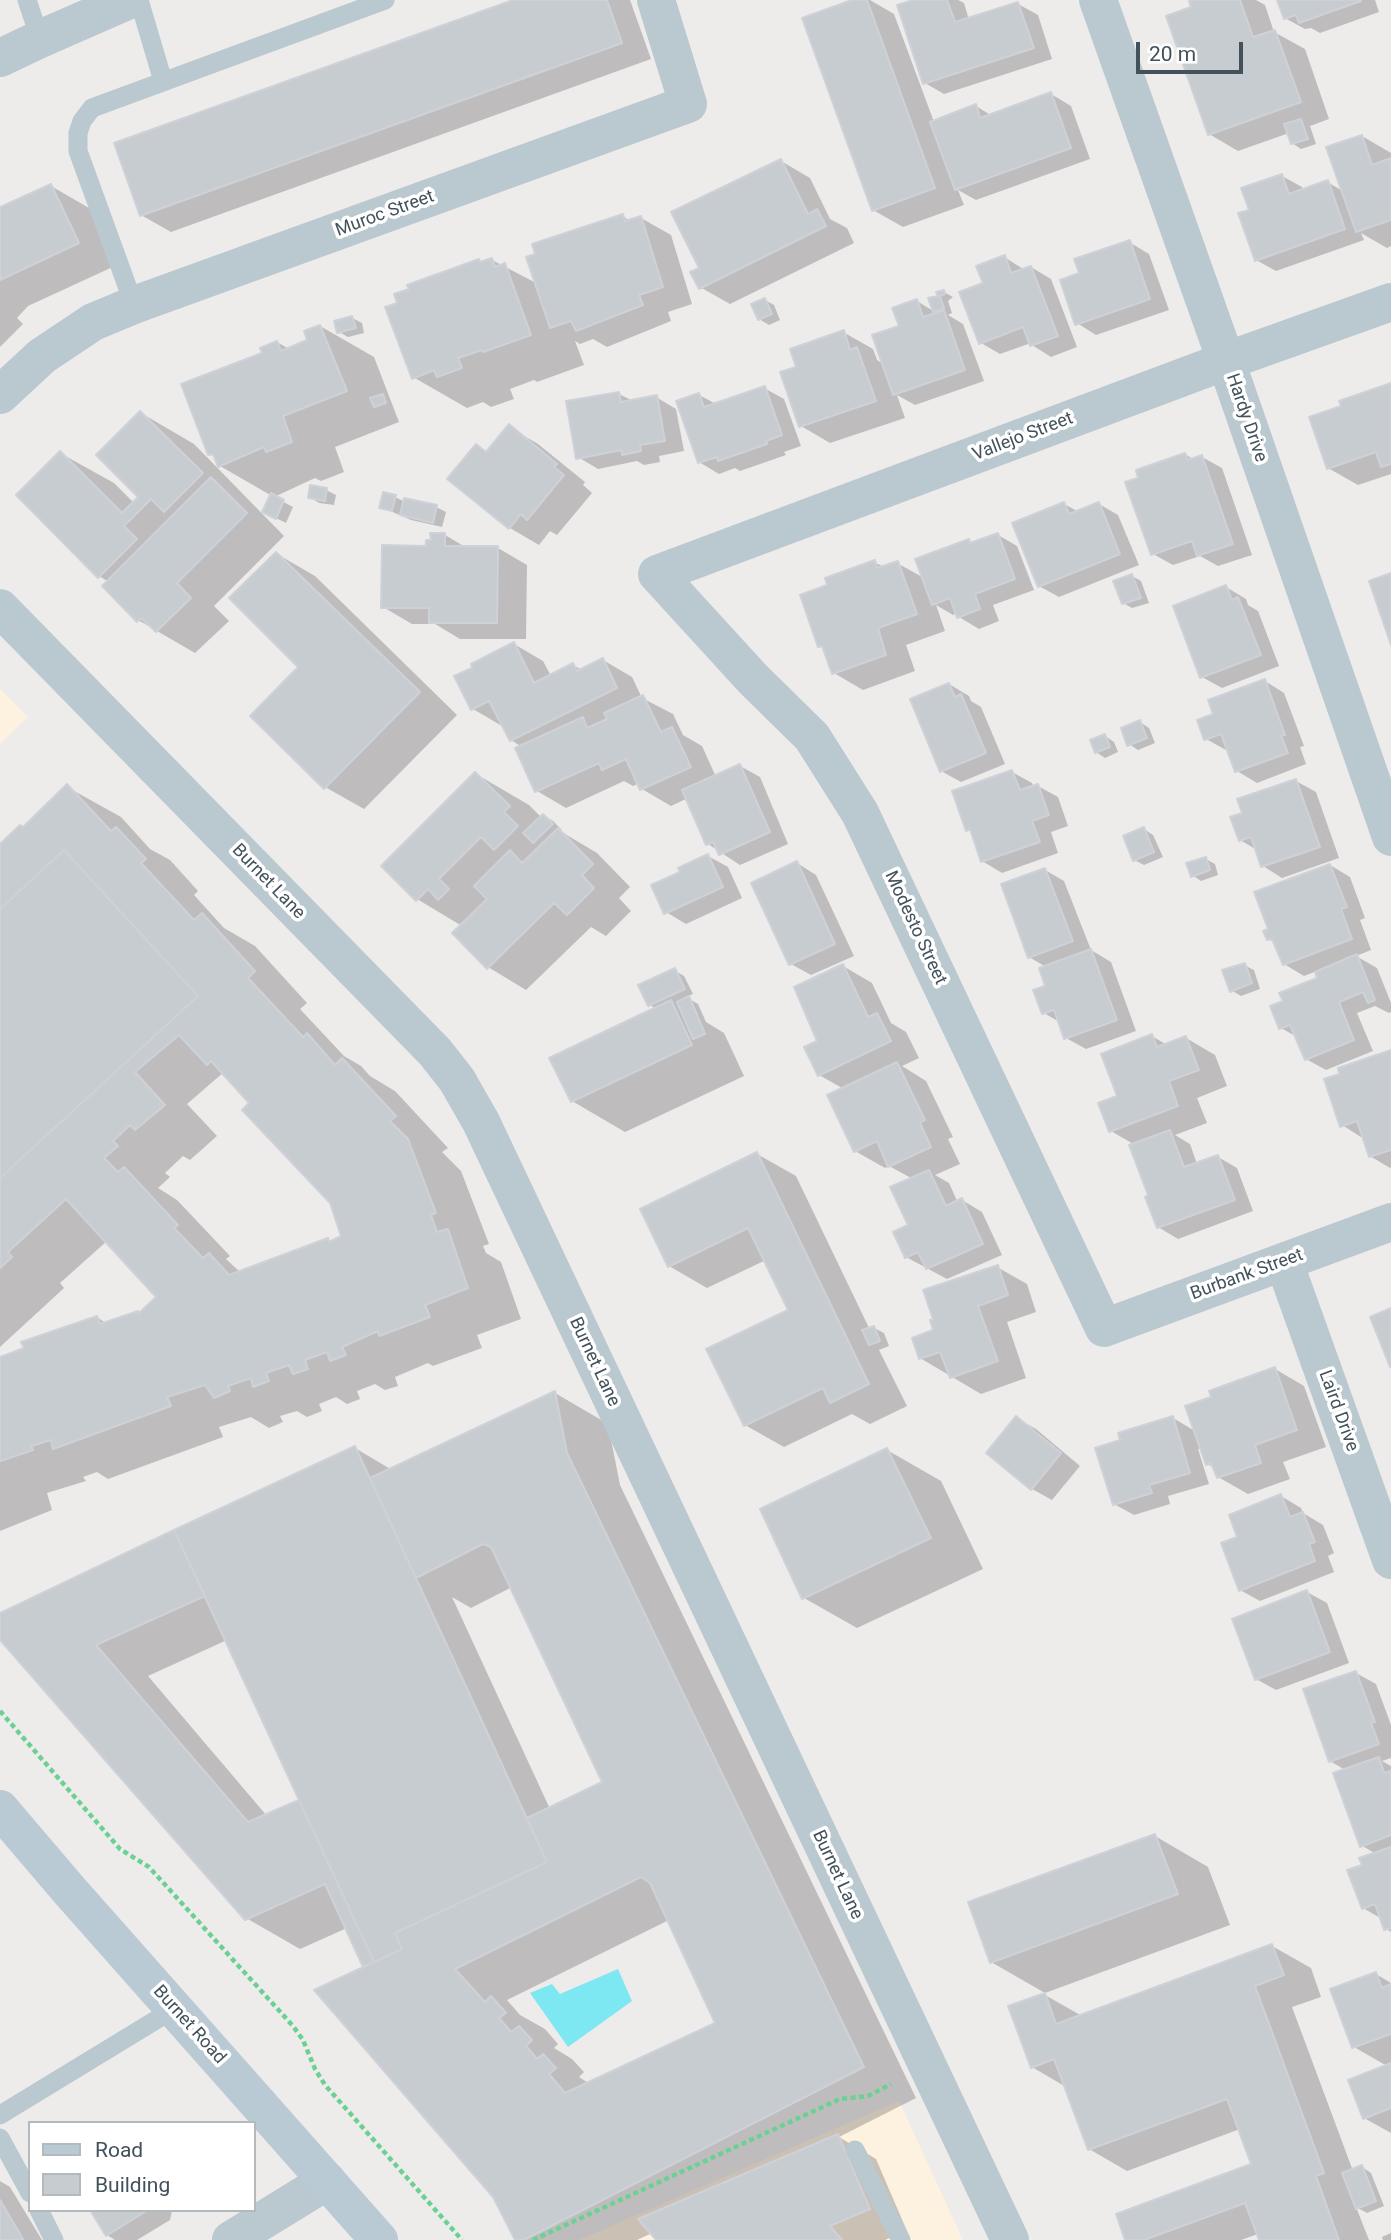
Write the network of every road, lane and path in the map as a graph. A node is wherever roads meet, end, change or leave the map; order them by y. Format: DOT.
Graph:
graph roads {
  1 [pos="27,0"];
  2 [pos="129,0"];
  3 [pos="139,0"];
  4 [pos="384,0"];
  5 [pos="656,0"];
  6 [pos="1098,0"];
  7 [pos="40,38"];
  8 [pos="0,58"];
  9 [pos="163,81"];
  10 [pos="1391,302"];
  11 [pos="134,305"];
  12 [pos="1226,361"];
  13 [pos="0,395"];
  14 [pos="657,574"];
  15 [pos="0,608"];
  16 [pos="1378,759"];
  17 [pos="1391,837"];
  18 [pos="1391,1222"];
  19 [pos="1284,1262"];
  20 [pos="1104,1328"];
  21 [pos="1391,1560"];
  22 [pos="0,1711"];
  23 [pos="0,1809"];
  24 [pos="174,2009"];
  25 [pos="891,2084"];
  26 [pos="0,2115"];
  27 [pos="0,2138"];
  28 [pos="855,2150"];
  29 [pos="327,2181"];
  30 [pos="28,2189"];
  31 [pos="40,2212"];
  32 [pos="373,2238"];
  33 [pos="54,2240"];
  34 [pos="231,2240"];
  35 [pos="462,2240"];
  36 [pos="533,2240"];
  37 [pos="901,2240"];
  38 [pos="1010,2240"];
  1 -- 7 [label="lane"];
  2 -- 7 [label="street"];
  3 -- 9 [label="lane"];
  4 -- 9 [label="lane"];
  5 -- 11 [label="street, Muroc Street"];
  6 -- 12 [label="street, Hardy Drive"];
  7 -- 8 [label="street"];
  9 -- 11 [label="lane"];
  10 -- 12 [label="street, Vallejo Street"];
  11 -- 13 [label="street, Muroc Street"];
  12 -- 14 [label="street, Vallejo Street"];
  12 -- 16 [label="street, Hardy Drive"];
  14 -- 20 [label="street, Modesto Street"];
  15 -- 38 [label="street, Burnet Lane"];
  16 -- 17 [label="street, Hardy Drive"];
  18 -- 19 [label="street, Burbank Street"];
  19 -- 20 [label="street, Burbank Street"];
  19 -- 21 [label="street, Laird Drive"];
  22 -- 35 [label="path"];
  23 -- 24 [label="main road, Burnet Road"];
  24 -- 26 [label="lane"];
  24 -- 29 [label="main road, Burnet Road"];
  25 -- 36 [label="path"];
  27 -- 30 [label="lane"];
  28 -- 37 [label="lane"];
  29 -- 32 [label="main road, Burnet Road"];
  29 -- 34 [label="street"];
  31 -- 33 [label="lane"];
}
